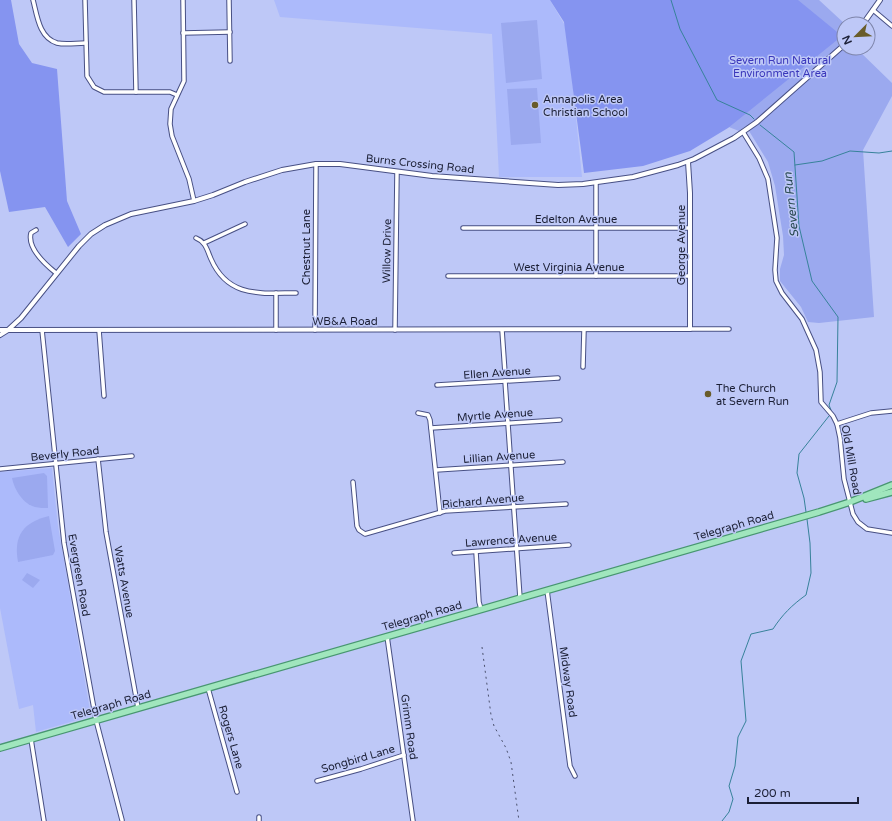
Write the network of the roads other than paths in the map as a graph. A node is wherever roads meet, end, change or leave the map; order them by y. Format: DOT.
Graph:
graph roads {
  1 [pos="33,0"];
  2 [pos="85,0"];
  3 [pos="134,0"];
  4 [pos="183,0"];
  5 [pos="229,0"];
  6 [pos="880,0"];
  7 [pos="872,10"];
  8 [pos="868,16"];
  9 [pos="892,26"];
  10 [pos="230,32"];
  11 [pos="183,34"];
  12 [pos="86,43"];
  13 [pos="836,52"];
  14 [pos="230,61"];
  15 [pos="136,92"];
  16 [pos="177,95"];
  17 [pos="743,132"];
  18 [pos="688,162"];
  19 [pos="316,164"];
  20 [pos="396,172"];
  21 [pos="596,183"];
  22 [pos="194,201"];
  23 [pos="245,224"];
  24 [pos="463,228"];
  25 [pos="596,228"];
  26 [pos="690,228"];
  27 [pos="36,230"];
  28 [pos="196,238"];
  29 [pos="204,243"];
  30 [pos="56,273"];
  31 [pos="448,276"];
  32 [pos="596,276"];
  33 [pos="690,276"];
  34 [pos="276,293"];
  35 [pos="296,293"];
  36 [pos="690,329"];
  37 [pos="729,329"];
  38 [pos="0,330"];
  39 [pos="8,330"];
  40 [pos="42,330"];
  41 [pos="99,330"];
  42 [pos="276,330"];
  43 [pos="315,330"];
  44 [pos="395,330"];
  45 [pos="502,330"];
  46 [pos="584,330"];
  47 [pos="0,335"];
  48 [pos="583,367"];
  49 [pos="505,373"];
  50 [pos="558,378"];
  51 [pos="505,381"];
  52 [pos="437,385"];
  53 [pos="104,396"];
  54 [pos="892,412"];
  55 [pos="418,413"];
  56 [pos="560,420"];
  57 [pos="508,423"];
  58 [pos="837,424"];
  59 [pos="431,428"];
  60 [pos="132,456"];
  61 [pos="98,459"];
  62 [pos="563,462"];
  63 [pos="55,464"];
  64 [pos="511,465"];
  65 [pos="0,469"];
  66 [pos="436,470"];
  67 [pos="353,482"];
  68 [pos="892,485"];
  69 [pos="892,492"];
  70 [pos="850,502"];
  71 [pos="566,504"];
  72 [pos="513,507"];
  73 [pos="440,513"];
  74 [pos="892,533"];
  75 [pos="568,545"];
  76 [pos="516,549"];
  77 [pos="476,552"];
  78 [pos="454,553"];
  79 [pos="546,590"];
  80 [pos="520,598"];
  81 [pos="481,609"];
  82 [pos="387,636"];
  83 [pos="208,688"];
  84 [pos="138,708"];
  85 [pos="96,720"];
  86 [pos="30,739"];
  87 [pos="0,748"];
  88 [pos="404,755"];
  89 [pos="575,776"];
  90 [pos="317,781"];
  91 [pos="237,792"];
  92 [pos="122,820"];
  93 [pos="44,821"];
  94 [pos="413,821"];
  1 -- 12 [label="street"];
  2 -- 12 [label="street"];
  3 -- 15 [label="street"];
  4 -- 11 [label="street"];
  5 -- 10 [label="street"];
  6 -- 7 [label="street"];
  7 -- 8 [label="street"];
  7 -- 9 [label="street"];
  10 -- 11 [label="street"];
  10 -- 14 [label="street"];
  11 -- 16 [label="street"];
  12 -- 15 [label="street"];
  13 -- 17 [label="street, Burns Crossing Road"];
  15 -- 16 [label="street"];
  16 -- 22 [label="street"];
  17 -- 18 [label="street, Burns Crossing Road"];
  17 -- 58 [label="street, Old Mill Road"];
  18 -- 21 [label="street, Burns Crossing Road"];
  18 -- 26 [label="street, George Avenue"];
  19 -- 20 [label="street, Burns Crossing Road"];
  19 -- 22 [label="street, Burns Crossing Road"];
  19 -- 43 [label="street, Chestnut Lane"];
  20 -- 21 [label="street, Burns Crossing Road"];
  20 -- 44 [label="street, Willow Drive"];
  21 -- 25 [label="street"];
  22 -- 30 [label="street, Burns Crossing Road"];
  23 -- 29 [label="street"];
  24 -- 25 [label="street, Edelton Avenue"];
  25 -- 26 [label="street, Edelton Avenue"];
  25 -- 32 [label="street"];
  26 -- 33 [label="street, George Avenue"];
  27 -- 30 [label="street"];
  28 -- 29 [label="street"];
  29 -- 34 [label="street"];
  30 -- 39 [label="street, Burns Crossing Road"];
  31 -- 32 [label="street, West Virginia Avenue"];
  32 -- 33 [label="street, West Virginia Avenue"];
  33 -- 36 [label="street, George Avenue"];
  34 -- 35 [label="street"];
  34 -- 42 [label="street"];
  36 -- 37 [label="street"];
  36 -- 46 [label="street, WB&A Road"];
  38 -- 39 [label="street, WB&A Road"];
  39 -- 40 [label="street, WB&A Road"];
  39 -- 47 [label="street, Burns Crossing Road"];
  40 -- 41 [label="street, WB&A Road"];
  40 -- 63 [label="street, Evergreen Road"];
  41 -- 42 [label="street, WB&A Road"];
  41 -- 53 [label="street"];
  42 -- 43 [label="street, WB&A Road"];
  43 -- 44 [label="street, WB&A Road"];
  44 -- 45 [label="street, WB&A Road"];
  45 -- 46 [label="street, WB&A Road"];
  45 -- 49 [label="street"];
  46 -- 48 [label="street"];
  50 -- 51 [label="street, Ellen Avenue"];
  51 -- 52 [label="street, Ellen Avenue"];
  51 -- 57 [label="street"];
  54 -- 58 [label="street"];
  55 -- 59 [label="street"];
  56 -- 57 [label="street, Myrtle Avenue"];
  57 -- 59 [label="street, Myrtle Avenue"];
  57 -- 64 [label="street"];
  58 -- 70 [label="street, Old Mill Road"];
  59 -- 66 [label="street"];
  60 -- 61 [label="street, Beverly Road"];
  61 -- 63 [label="street, Beverly Road"];
  61 -- 84 [label="street, Watts Avenue"];
  62 -- 64 [label="street, Lillian Avenue"];
  63 -- 65 [label="street, Beverly Road"];
  63 -- 85 [label="street, Evergreen Road"];
  64 -- 66 [label="street, Lillian Avenue"];
  64 -- 72 [label="street"];
  66 -- 73 [label="street"];
  67 -- 73 [label="street, Richard Avenue"];
  68 -- 70 [label="main road, Telegraph Road"];
  69 -- 70 [label="main road, Telegraph Road"];
  70 -- 74 [label="street, Old Mill Road"];
  70 -- 79 [label="main road, Telegraph Road"];
  71 -- 72 [label="street, Richard Avenue"];
  72 -- 73 [label="street, Richard Avenue"];
  72 -- 76 [label="street"];
  75 -- 76 [label="street, Lawrence Avenue"];
  76 -- 77 [label="street, Lawrence Avenue"];
  76 -- 80 [label="street"];
  77 -- 78 [label="street, Lawrence Avenue"];
  77 -- 81 [label="street"];
  79 -- 80 [label="main road, Telegraph Road"];
  79 -- 89 [label="street, Midway Road"];
  80 -- 81 [label="main road, Telegraph Road"];
  81 -- 82 [label="main road, Telegraph Road"];
  82 -- 83 [label="main road, Telegraph Road"];
  82 -- 88 [label="street, Grimm Road"];
  83 -- 84 [label="main road, Telegraph Road"];
  83 -- 91 [label="street, Rogers Lane"];
  84 -- 85 [label="main road, Telegraph Road"];
  85 -- 86 [label="main road, Telegraph Road"];
  85 -- 92 [label="street, Evergreen Road"];
  86 -- 87 [label="main road, Telegraph Road"];
  86 -- 93 [label="street"];
  88 -- 90 [label="street, Songbird Lane"];
  88 -- 94 [label="street, Grimm Road"];
}
